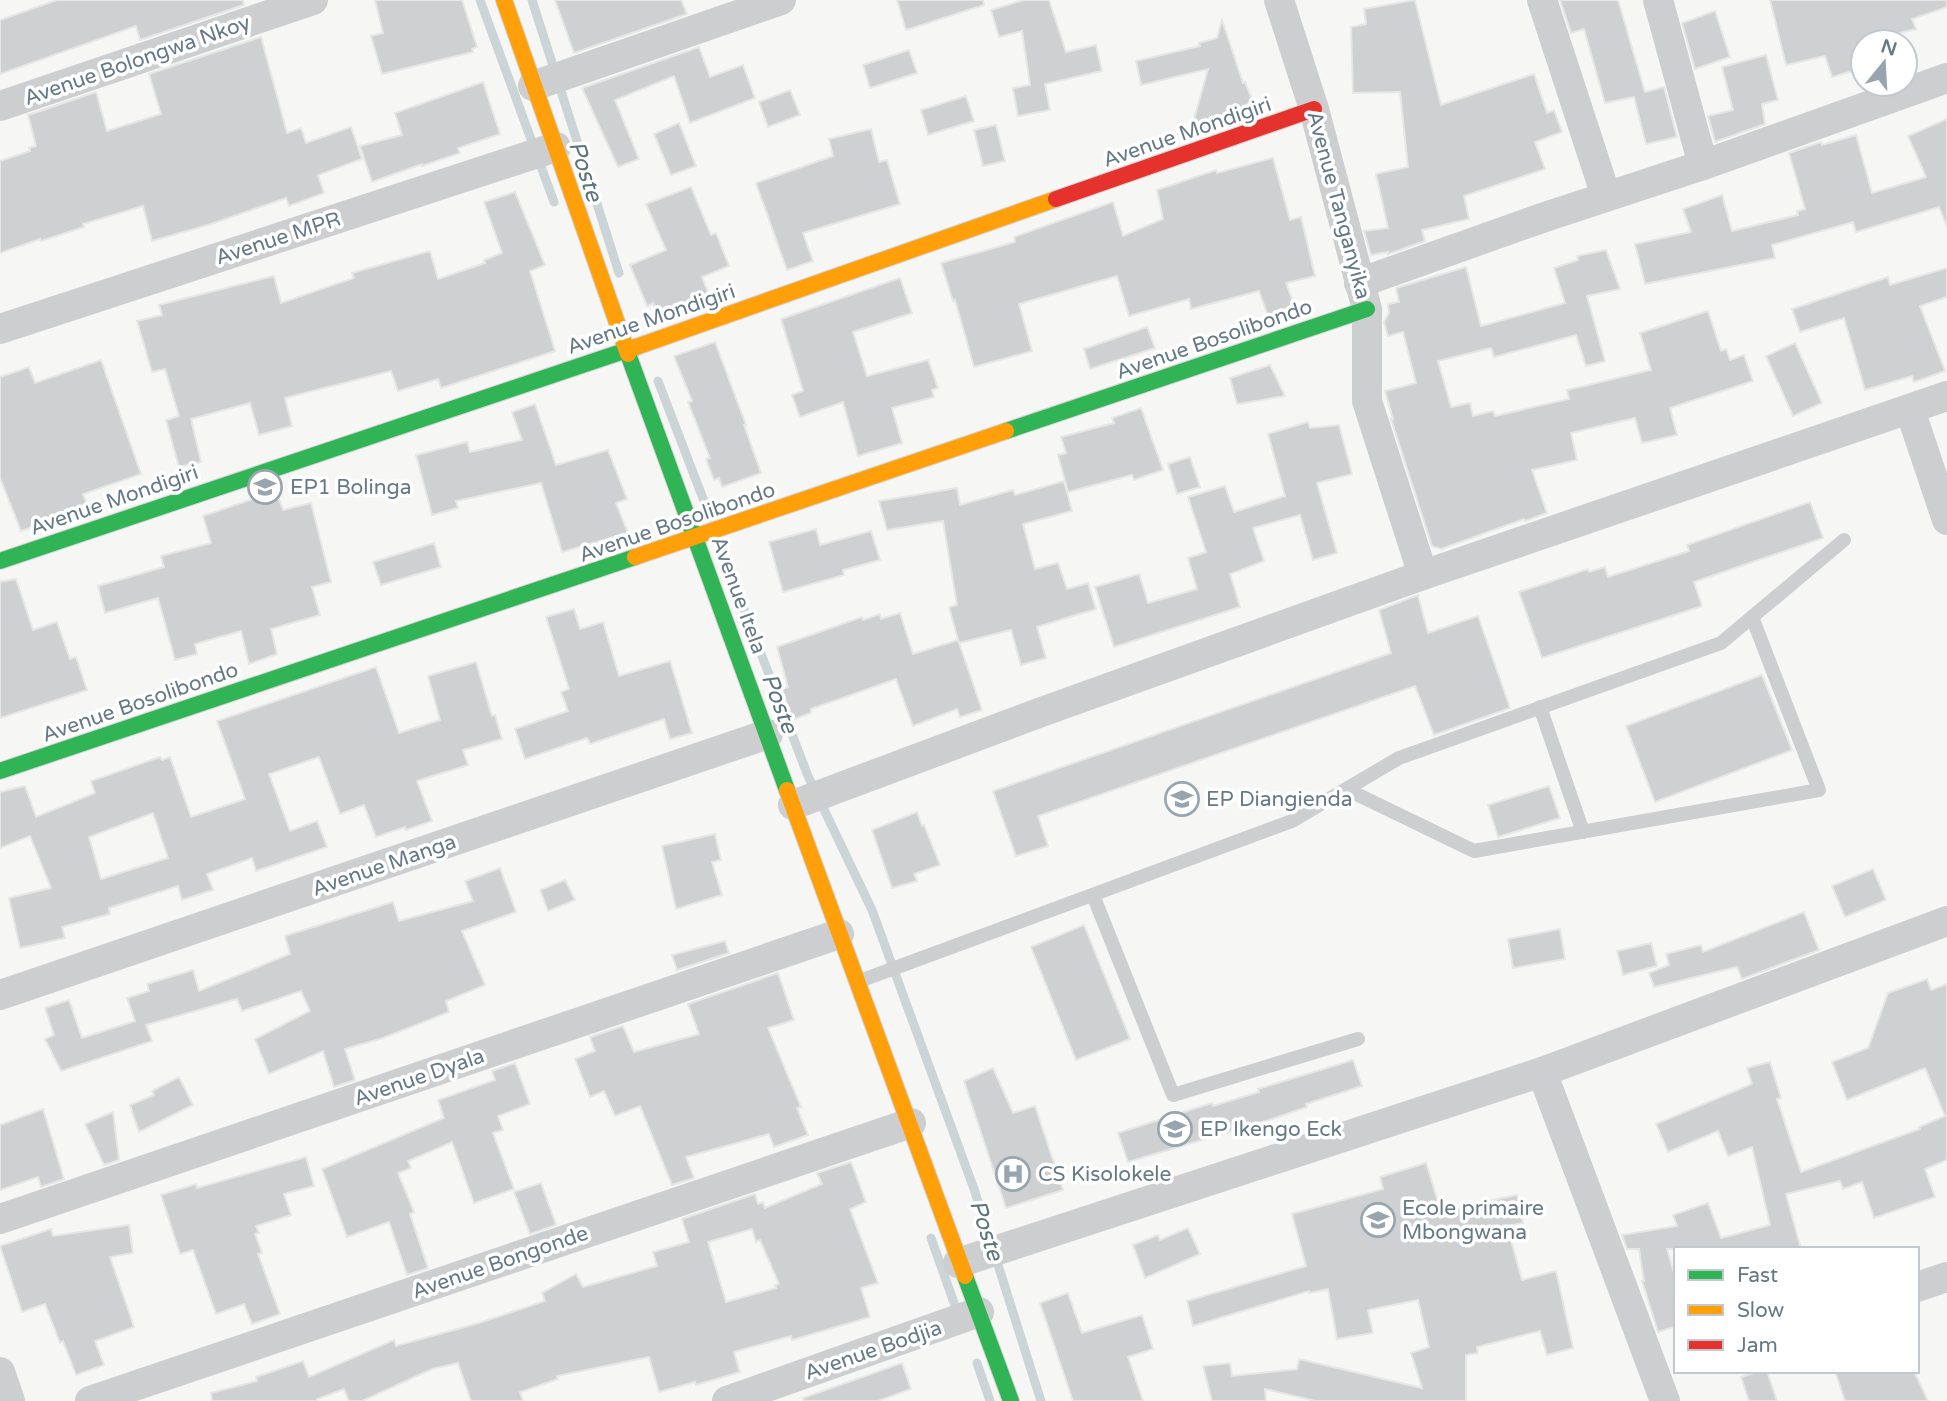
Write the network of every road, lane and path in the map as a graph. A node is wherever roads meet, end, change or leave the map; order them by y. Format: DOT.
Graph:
graph roads {
  1 [pos="313,0"];
  2 [pos="504,0"];
  3 [pos="781,0"];
  4 [pos="1279,0"];
  5 [pos="1542,0"];
  6 [pos="1658,0"];
  7 [pos="1947,78"];
  8 [pos="533,86"];
  9 [pos="0,106"];
  10 [pos="1314,109"];
  11 [pos="556,147"];
  12 [pos="1703,165"];
  13 [pos="1606,196"];
  14 [pos="1363,296"];
  15 [pos="0,329"];
  16 [pos="626,350"];
  17 [pos="1947,396"];
  18 [pos="1909,410"];
  19 [pos="1947,520"];
  20 [pos="695,538"];
  21 [pos="1844,540"];
  22 [pos="0,561"];
  23 [pos="1423,575"];
  24 [pos="1752,617"];
  25 [pos="1541,707"];
  26 [pos="768,734"];
  27 [pos="0,771"];
  28 [pos="1346,789"];
  29 [pos="793,805"];
  30 [pos="1583,832"];
  31 [pos="1093,895"];
  32 [pos="1947,921"];
  33 [pos="839,934"];
  34 [pos="856,983"];
  35 [pos="0,995"];
  36 [pos="1358,1039"];
  37 [pos="1542,1072"];
  38 [pos="911,1123"];
  39 [pos="0,1219"];
  40 [pos="958,1263"];
  41 [pos="1947,1277"];
  42 [pos="1919,1286"];
  43 [pos="979,1312"];
  44 [pos="0,1372"];
  45 [pos="1666,1382"];
  46 [pos="10,1401"];
  47 [pos="90,1401"];
  48 [pos="727,1401"];
  49 [pos="1011,1401"];
  1 -- 9 [label="street, Avenue Bolongwa Nkoy"];
  2 -- 8 [label="street, Avenue Itela"];
  3 -- 8 [label="street"];
  4 -- 10 [label="street, Avenue Tanganyika"];
  5 -- 13 [label="street"];
  6 -- 12 [label="street"];
  7 -- 12 [label="street"];
  8 -- 11 [label="street, Avenue Itela"];
  10 -- 14 [label="street, Avenue Tanganyika"];
  10 -- 16 [label="street, Avenue Mondigiri"];
  11 -- 15 [label="street, Avenue MPR"];
  11 -- 16 [label="street, Avenue Itela"];
  12 -- 13 [label="street"];
  13 -- 14 [label="street"];
  14 -- 20 [label="street, Avenue Bosolibondo"];
  14 -- 23 [label="street, Avenue Tanganyika"];
  16 -- 20 [label="street, Avenue Itela"];
  16 -- 22 [label="street, Avenue Mondigiri"];
  17 -- 18 [label="street"];
  18 -- 19 [label="street"];
  18 -- 23 [label="street"];
  20 -- 26 [label="street, Avenue Itela"];
  20 -- 27 [label="street, Avenue Bosolibondo"];
  21 -- 24 [label="lane"];
  23 -- 29 [label="street"];
  24 -- 25 [label="lane"];
  24 -- 30 [label="lane"];
  25 -- 28 [label="lane"];
  25 -- 30 [label="lane"];
  26 -- 29 [label="street, Avenue Itela"];
  26 -- 35 [label="street, Avenue Manga"];
  28 -- 30 [label="lane"];
  28 -- 31 [label="lane"];
  29 -- 33 [label="street, Avenue Itela"];
  31 -- 34 [label="lane"];
  31 -- 36 [label="lane"];
  32 -- 37 [label="street"];
  33 -- 34 [label="street, Avenue Itela"];
  33 -- 39 [label="street, Avenue Dyala"];
  34 -- 38 [label="street, Avenue Itela"];
  37 -- 40 [label="street"];
  37 -- 45 [label="street"];
  38 -- 40 [label="street, Avenue Itela"];
  38 -- 47 [label="street, Avenue Bongonde"];
  40 -- 43 [label="street, Avenue Itela"];
  41 -- 42 [label="street"];
  43 -- 48 [label="street, Avenue Bodjia"];
  43 -- 49 [label="street, Avenue Itela"];
  44 -- 46 [label="street"];
}
